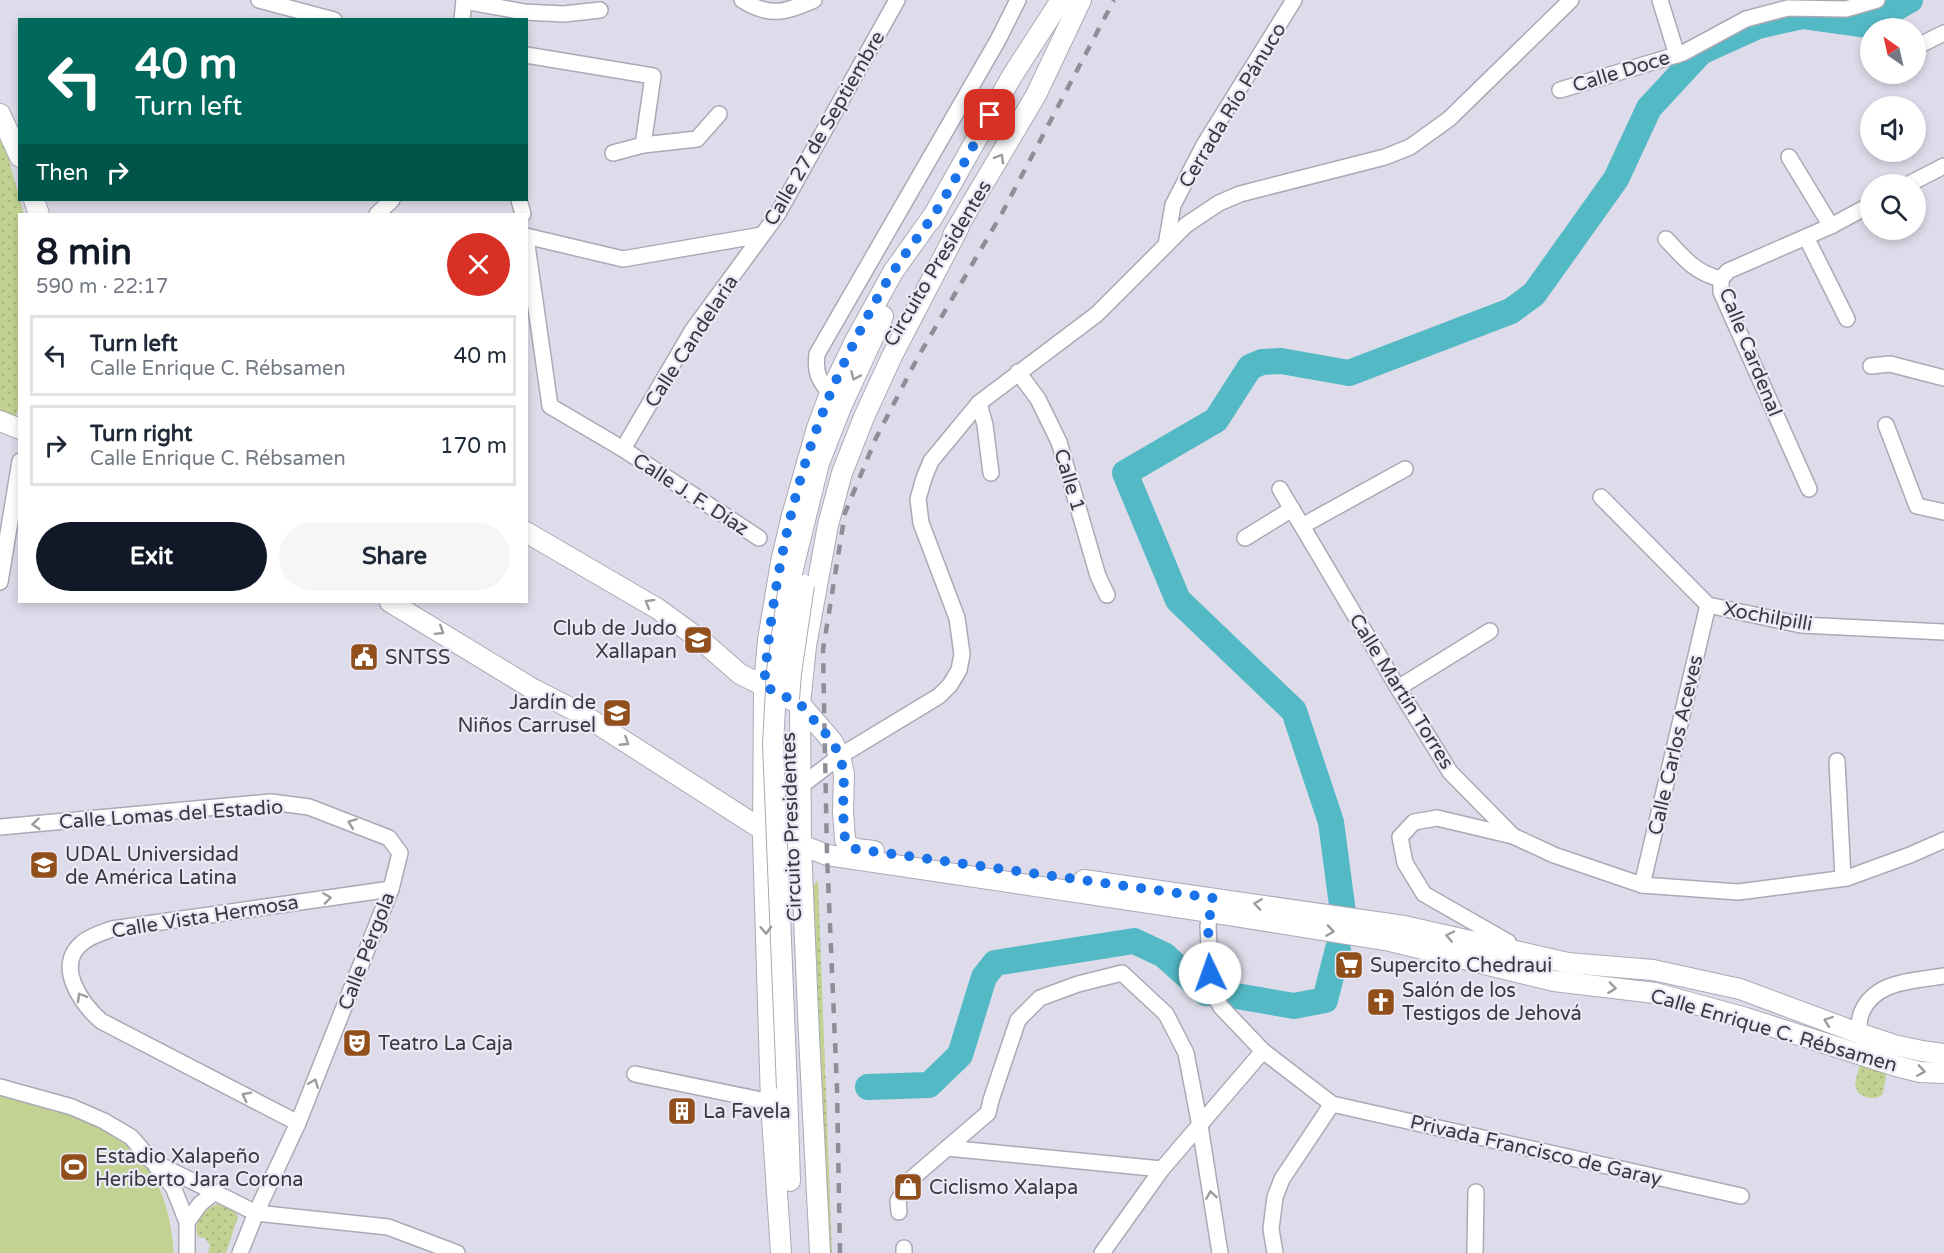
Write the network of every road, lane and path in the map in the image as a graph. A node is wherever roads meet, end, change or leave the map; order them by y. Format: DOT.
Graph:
graph roads {
  1 [pos="814,0"];
  2 [pos="897,0"];
  3 [pos="1018,0"];
  4 [pos="1047,0"];
  5 [pos="1061,0"];
  6 [pos="1081,0"];
  7 [pos="1092,0"];
  8 [pos="1294,0"];
  9 [pos="1571,0"];
  10 [pos="1660,0"];
  11 [pos="1877,0"];
  12 [pos="264,1"];
  13 [pos="464,1"];
  14 [pos="751,2"];
  15 [pos="1845,4"];
  16 [pos="600,10"];
  17 [pos="327,18"];
  18 [pos="462,18"];
  19 [pos="1944,33"];
  20 [pos="1926,41"];
  21 [pos="1680,54"];
  22 [pos="528,55"];
  23 [pos="1012,76"];
  24 [pos="1560,90"];
  25 [pos="1036,95"];
  26 [pos="0,114"];
  27 [pos="719,114"];
  28 [pos="643,145"];
  29 [pos="18,153"];
  30 [pos="613,153"];
  31 [pos="1789,157"];
  32 [pos="1944,166"];
  33 [pos="1926,175"];
  34 [pos="391,201"];
  35 [pos="937,210"];
  36 [pos="1860,210"];
  37 [pos="378,213"];
  38 [pos="959,226"];
  39 [pos="1831,226"];
  40 [pos="762,235"];
  41 [pos="528,237"];
  42 [pos="1806,237"];
  43 [pos="1666,240"];
  44 [pos="1166,246"];
  45 [pos="528,251"];
  46 [pos="1721,279"];
  47 [pos="1846,319"];
  48 [pos="1871,366"];
  49 [pos="1018,372"];
  50 [pos="1944,378"];
  51 [pos="830,393"];
  52 [pos="979,403"];
  53 [pos="0,421"];
  54 [pos="1886,425"];
  55 [pos="18,428"];
  56 [pos="623,449"];
  57 [pos="1405,469"];
  58 [pos="991,472"];
  59 [pos="18,473"];
  60 [pos="1280,489"];
  61 [pos="1809,489"];
  62 [pos="1601,497"];
  63 [pos="1292,508"];
  64 [pos="1944,512"];
  65 [pos="1302,526"];
  66 [pos="528,533"];
  67 [pos="759,538"];
  68 [pos="1245,538"];
  69 [pos="0,582"];
  70 [pos="797,585"];
  71 [pos="1107,595"];
  72 [pos="392,603"];
  73 [pos="1708,605"];
  74 [pos="1490,632"];
  75 [pos="1944,632"];
  76 [pos="768,640"];
  77 [pos="806,646"];
  78 [pos="764,686"];
  79 [pos="1398,688"];
  80 [pos="800,704"];
  81 [pos="840,756"];
  82 [pos="1837,761"];
  83 [pos="801,786"];
  84 [pos="801,808"];
  85 [pos="0,827"];
  86 [pos="763,830"];
  87 [pos="1513,836"];
  88 [pos="1944,840"];
  89 [pos="801,844"];
  90 [pos="400,853"];
  91 [pos="1843,878"];
  92 [pos="1642,885"];
  93 [pos="391,888"];
  94 [pos="1212,905"];
  95 [pos="1508,945"];
  96 [pos="1944,976"];
  97 [pos="768,981"];
  98 [pos="807,981"];
  99 [pos="1858,1033"];
  100 [pos="769,1036"];
  101 [pos="809,1036"];
  102 [pos="1263,1051"];
  103 [pos="1944,1054"];
  104 [pos="1944,1073"];
  105 [pos="635,1074"];
  106 [pos="0,1075"];
  107 [pos="0,1087"];
  108 [pos="16,1091"];
  109 [pos="771,1102"];
  110 [pos="1332,1104"];
  111 [pos="297,1123"];
  112 [pos="1200,1126"];
  113 [pos="947,1148"];
  114 [pos="152,1161"];
  115 [pos="1162,1169"];
  116 [pos="215,1192"];
  117 [pos="1476,1192"];
  118 [pos="1741,1196"];
  119 [pos="898,1212"];
  120 [pos="256,1213"];
  121 [pos="187,1222"];
  122 [pos="187,1253"];
  123 [pos="240,1253"];
  124 [pos="457,1253"];
  125 [pos="781,1253"];
  126 [pos="793,1253"];
  127 [pos="808,1253"];
  128 [pos="820,1253"];
  129 [pos="1102,1253"];
  130 [pos="1220,1253"];
  131 [pos="1275,1253"];
  132 [pos="1475,1253"];
  1 -- 14 [label="street"];
  2 -- 40 [label="street, Calle 27 de Septiembre"];
  3 -- 51 [label="street"];
  4 -- 23 [label="main road"];
  5 -- 23 [label="main road, Circuito Presidentes"];
  6 -- 25 [label="main road, Circuito Presidentes"];
  7 -- 25 [label="main road"];
  8 -- 44 [label="street, Cerrada Río Pánuco"];
  9 -- 44 [label="street"];
  10 -- 21 [label="street"];
  11 -- 15 [label="street, Calle Doce"];
  12 -- 17 [label="street"];
  13 -- 16 [label="street"];
  13 -- 18 [label="street"];
  15 -- 21 [label="street, Calle Doce"];
  19 -- 20 [label="street"];
  21 -- 24 [label="street, Calle Doce"];
  22 -- 28 [label="street"];
  23 -- 35 [label="main road, Circuito Presidentes"];
  38 -- 25 [label="main road, Circuito Presidentes, one-way"];
  26 -- 29 [label="main road"];
  27 -- 28 [label="street"];
  28 -- 30 [label="street"];
  31 -- 39 [label="street"];
  32 -- 33 [label="street"];
  34 -- 37 [label="street"];
  35 -- 51 [label="main road"];
  35 -- 70 [label="main road, Circuito Presidentes, one-way"];
  36 -- 39 [label="street"];
  38 -- 70 [label="main road, Circuito Presidentes"];
  38 -- 77 [label="main road"];
  39 -- 42 [label="street"];
  40 -- 41 [label="street, Calle 27 de Septiembre"];
  40 -- 56 [label="street, Calle Candelaria"];
  42 -- 46 [label="street"];
  42 -- 47 [label="street"];
  43 -- 46 [label="street, Calle Cardenal"];
  44 -- 49 [label="street"];
  45 -- 56 [label="street, Calle J. F. Díaz"];
  46 -- 61 [label="street, Calle Cardenal"];
  48 -- 50 [label="street"];
  49 -- 52 [label="street"];
  49 -- 71 [label="street, Calle 1"];
  51 -- 76 [label="main road"];
  52 -- 58 [label="street"];
  52 -- 81 [label="street"];
  53 -- 55 [label="main road"];
  54 -- 64 [label="street"];
  56 -- 67 [label="street, Calle J. F. Díaz"];
  57 -- 65 [label="street"];
  59 -- 69 [label="street"];
  60 -- 63 [label="street, Calle Martín Torres"];
  62 -- 73 [label="street, Xochilpilli"];
  63 -- 65 [label="street, Calle Martín Torres"];
  63 -- 68 [label="street"];
  65 -- 79 [label="street, Calle Martín Torres"];
  78 -- 66 [label="main road, one-way"];
  70 -- 126 [label="main road, Circuito Presidentes, bridge"];
  70 -- 127 [label="main road, Circuito Presidentes, bridge"];
  72 -- 86 [label="main road, Calle Enrique C. Rébsamen, one-way"];
  73 -- 75 [label="street, Xochilpilli"];
  73 -- 92 [label="street, Calle Carlos Aceves"];
  74 -- 79 [label="street"];
  76 -- 77 [label="main road"];
  76 -- 78 [label="main road"];
  77 -- 80 [label="main road"];
  78 -- 80 [label="main road"];
  78 -- 86 [label="main road"];
  79 -- 87 [label="street, Calle Martín Torres"];
  80 -- 81 [label="main road, Calle Enrique C. Rébsamen"];
  80 -- 83 [label="main road"];
  81 -- 83 [label="street"];
  81 -- 94 [label="main road, Calle Enrique C. Rébsamen"];
  82 -- 91 [label="street"];
  83 -- 84 [label="main road"];
  84 -- 86 [label="main road"];
  84 -- 89 [label="main road"];
  90 -- 85 [label="street, Calle Lomas del Estadio, one-way"];
  86 -- 89 [label="main road, Calle Enrique C. Rébsamen"];
  86 -- 97 [label="main road, one-way"];
  87 -- 92 [label="street, Calle Martín Torres"];
  87 -- 95 [label="street"];
  88 -- 91 [label="street, Calle Martín Torres"];
  89 -- 94 [label="main road, Calle Enrique C. Rébsamen"];
  89 -- 98 [label="main road"];
  90 -- 93 [label="street, Calle Pérgola"];
  91 -- 92 [label="street, Calle Martín Torres"];
  111 -- 93 [label="street, Calle Pérgola, one-way"];
  111 -- 93 [label="street, Calle Vista Hermosa, one-way"];
  95 -- 94 [label="main road, Calle Enrique C. Rébsamen, one-way"];
  94 -- 102 [label="street"];
  94 -- 104 [label="main road, Calle Enrique C. Rébsamen, one-way"];
  99 -- 95 [label="main road, Calle Enrique C. Rébsamen, one-way"];
  96 -- 99 [label="street"];
  97 -- 98 [label="main road"];
  97 -- 100 [label="main road"];
  98 -- 101 [label="main road"];
  99 -- 103 [label="main road, Calle Enrique C. Rébsamen"];
  100 -- 101 [label="main road"];
  100 -- 109 [label="main road"];
  101 -- 128 [label="main road"];
  102 -- 110 [label="street"];
  102 -- 112 [label="street"];
  105 -- 109 [label="street"];
  106 -- 108 [label="street"];
  107 -- 108 [label="street"];
  108 -- 114 [label="street"];
  109 -- 125 [label="main road"];
  110 -- 118 [label="street, Privada Francisco de Garay"];
  110 -- 131 [label="street"];
  111 -- 120 [label="street, Calle Pérgola"];
  112 -- 113 [label="street"];
  112 -- 115 [label="street"];
  130 -- 112 [label="street, one-way"];
  113 -- 115 [label="street"];
  113 -- 119 [label="street"];
  114 -- 116 [label="street"];
  114 -- 121 [label="street"];
  115 -- 129 [label="street"];
  116 -- 120 [label="street"];
  116 -- 121 [label="street"];
  117 -- 132 [label="street"];
  120 -- 123 [label="street, Calle Pérgola"];
  120 -- 124 [label="street"];
  121 -- 122 [label="street"];
}
